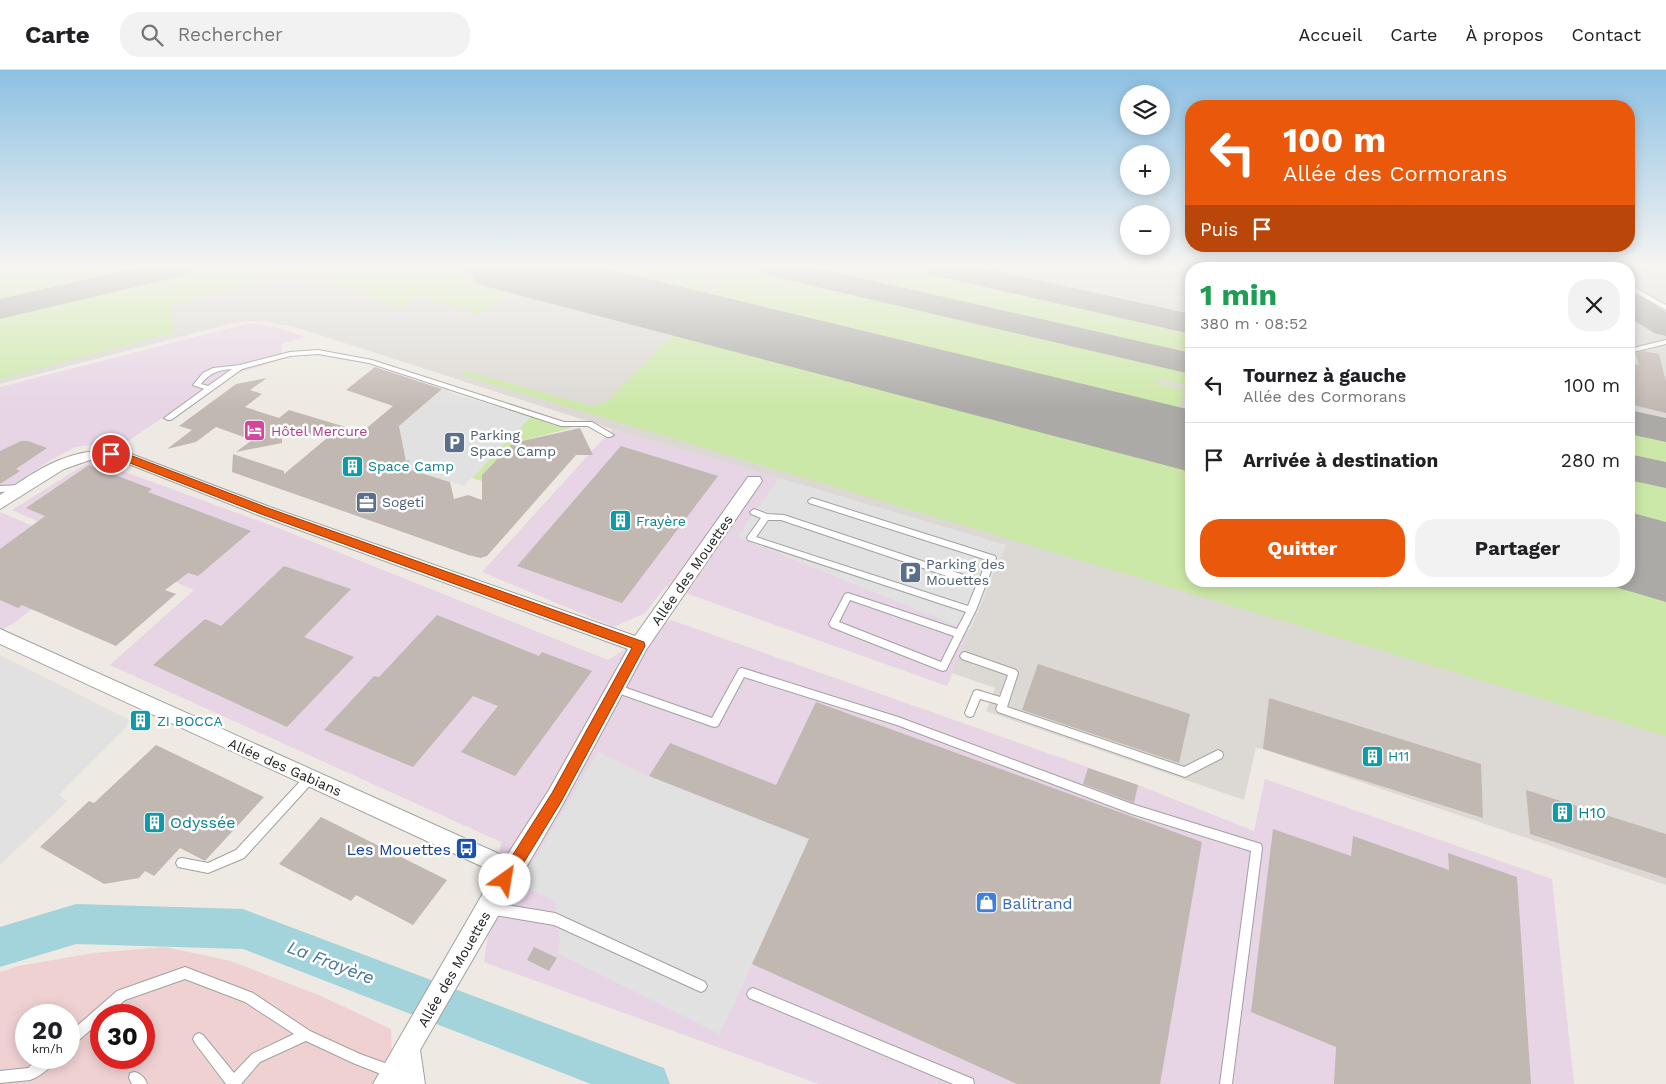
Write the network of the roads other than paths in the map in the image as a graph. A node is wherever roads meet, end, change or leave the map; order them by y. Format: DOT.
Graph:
graph roads {
  1 [pos="1666,342"];
  2 [pos="1635,350"];
  3 [pos="240,367"];
  4 [pos="210,388"];
  5 [pos="168,418"];
  6 [pos="610,435"];
  7 [pos="754,481"];
  8 [pos="22,488"];
  9 [pos="0,489"];
  10 [pos="812,501"];
  11 [pos="0,503"];
  12 [pos="736,506"];
  13 [pos="755,512"];
  14 [pos="766,517"];
  15 [pos="982,584"];
  16 [pos="972,610"];
  17 [pos="960,634"];
  18 [pos="0,636"];
  19 [pos="639,646"];
  20 [pos="965,656"];
  21 [pos="615,688"];
  22 [pos="1003,702"];
  23 [pos="970,713"];
  24 [pos="1218,755"];
  25 [pos="310,778"];
  26 [pos="182,863"];
  27 [pos="505,880"];
  28 [pos="489,908"];
  29 [pos="701,986"];
  30 [pos="754,994"];
  31 [pos="80,1031"];
  32 [pos="306,1035"];
  33 [pos="199,1039"];
  34 [pos="36,1069"];
  35 [pos="0,1077"];
  36 [pos="396,1080"];
  37 [pos="232,1083"];
  38 [pos="968,1084"];
  39 [pos="1226,1084"];
  1 -- 2 [label="lane"];
  3 -- 4 [label="lane"];
  3 -- 4 [label="lane"];
  3 -- 6 [label="lane"];
  4 -- 5 [label="lane"];
  7 -- 12 [label="street, Allée des Mouettes"];
  8 -- 9 [label="lane"];
  8 -- 11 [label="street"];
  8 -- 19 [label="street"];
  10 -- 15 [label="lane"];
  12 -- 13 [label="lane"];
  12 -- 19 [label="street, Allée des Mouettes"];
  13 -- 14 [label="lane"];
  14 -- 15 [label="lane"];
  14 -- 16 [label="lane"];
  15 -- 16 [label="lane"];
  16 -- 17 [label="lane"];
  17 -- 17 [label="lane"];
  18 -- 25 [label="street, Allée des Gabians"];
  19 -- 21 [label="street, Allée des Mouettes"];
  20 -- 22 [label="lane"];
  21 -- 27 [label="street, Allée des Mouettes"];
  21 -- 39 [label="lane"];
  22 -- 23 [label="lane"];
  22 -- 24 [label="lane"];
  25 -- 26 [label="lane"];
  25 -- 27 [label="street, Allée des Gabians"];
  27 -- 28 [label="street, Allée des Mouettes"];
  28 -- 29 [label="lane"];
  28 -- 36 [label="street, Allée des Mouettes"];
  30 -- 38 [label="lane"];
  31 -- 32 [label="lane"];
  32 -- 36 [label="lane"];
  32 -- 37 [label="lane"];
  33 -- 37 [label="lane"];
  34 -- 35 [label="lane"];
}
